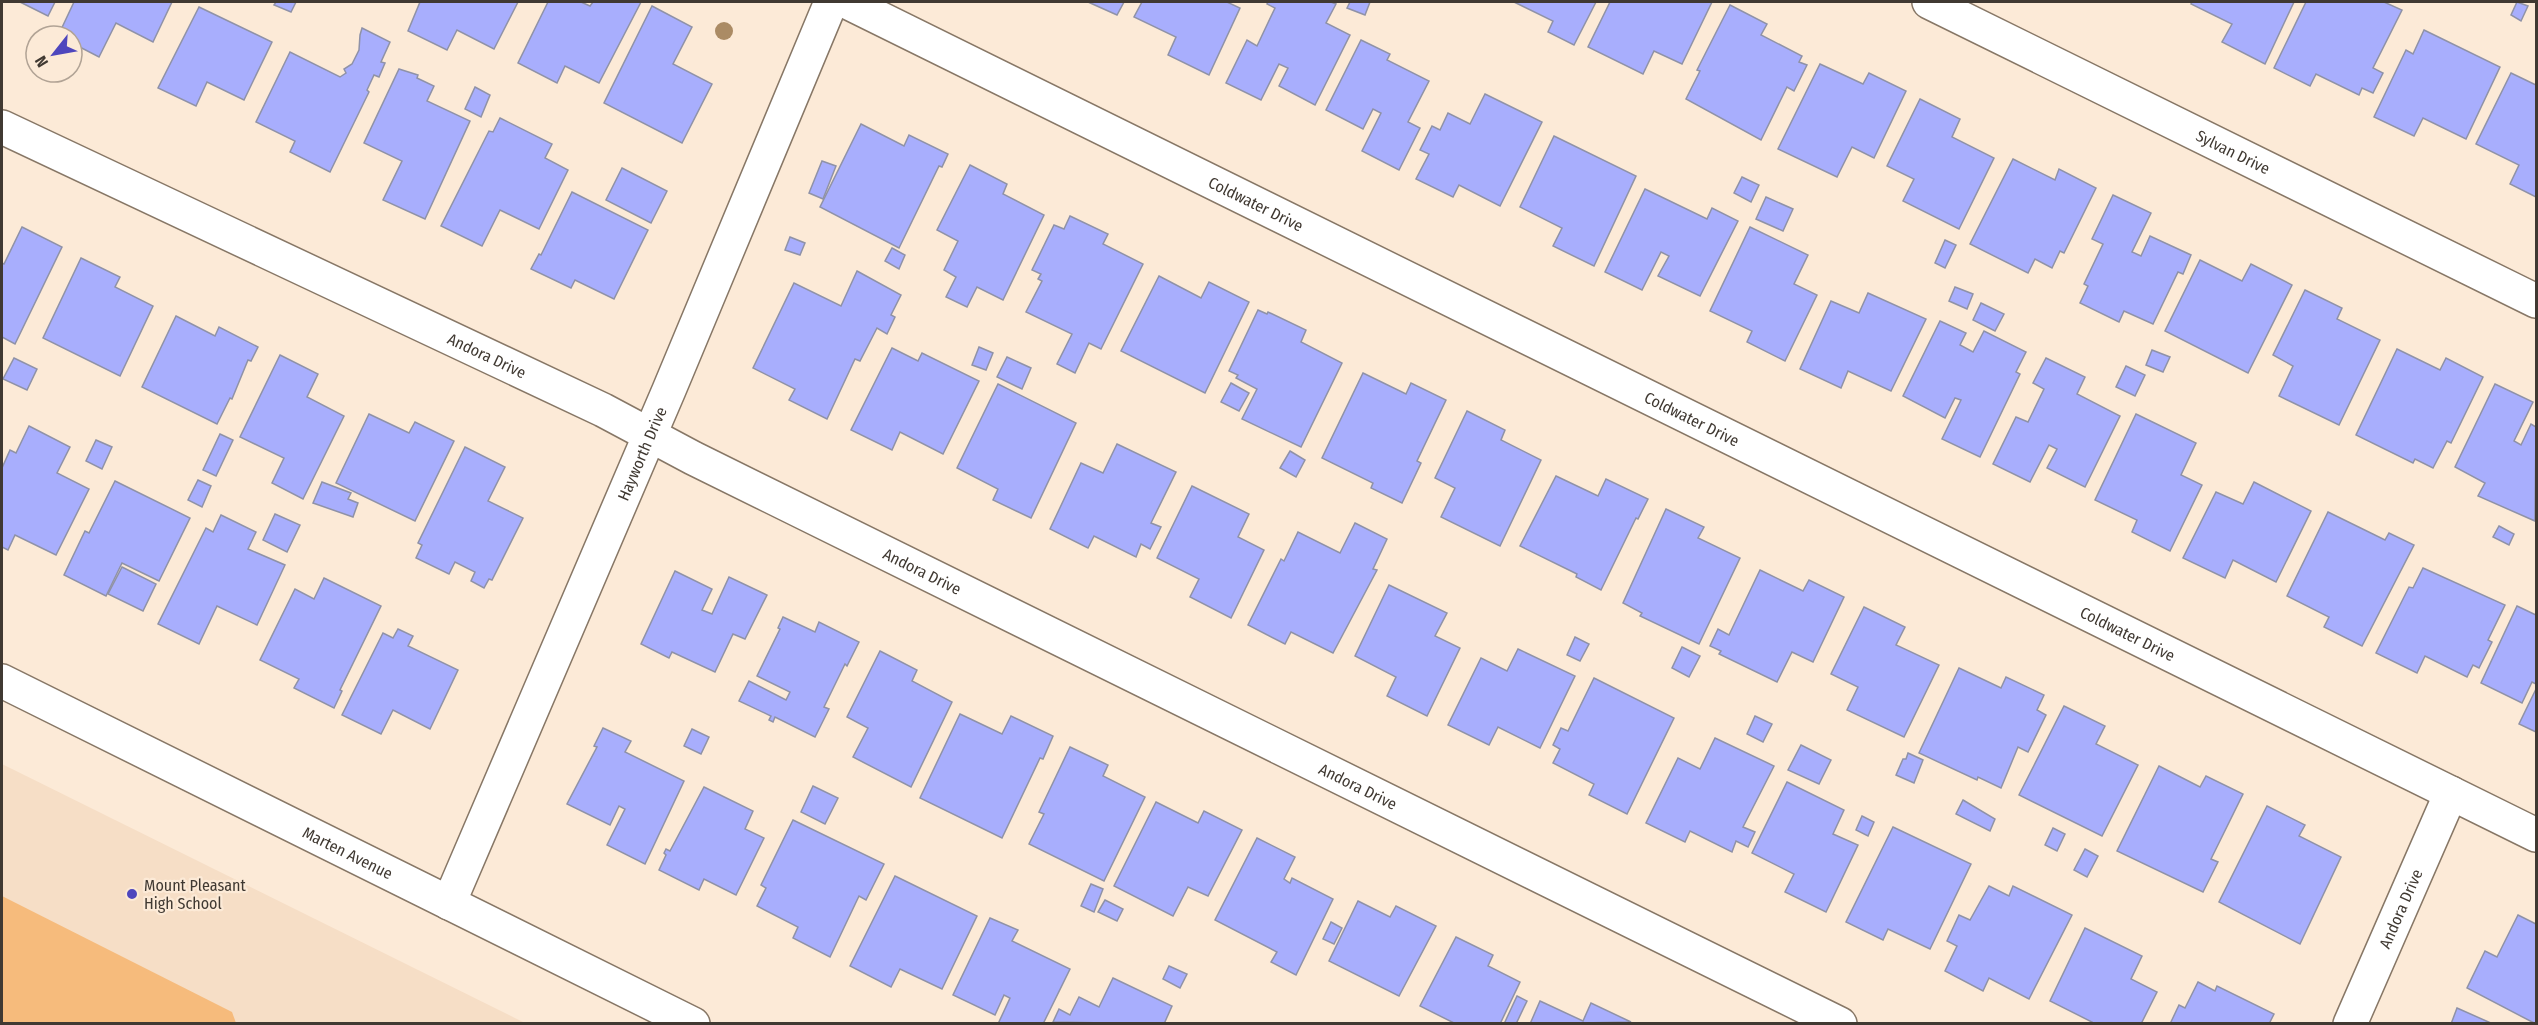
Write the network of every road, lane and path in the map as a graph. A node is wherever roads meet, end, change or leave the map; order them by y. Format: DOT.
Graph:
graph roads {
  1 [pos="831,2"];
  2 [pos="847,2"];
  3 [pos="1929,2"];
  4 [pos="2,127"];
  5 [pos="2536,301"];
  6 [pos="649,435"];
  7 [pos="2,681"];
  8 [pos="2451,794"];
  9 [pos="2536,835"];
  10 [pos="449,903"];
  11 [pos="693,1023"];
  12 [pos="1840,1023"];
  13 [pos="2350,1023"];
  1 -- 6 [label="street, Hayworth Drive"];
  2 -- 8 [label="street, Coldwater Drive"];
  3 -- 5 [label="street, Sylvan Drive"];
  4 -- 6 [label="street, Andora Drive"];
  6 -- 10 [label="street, Hayworth Drive"];
  6 -- 12 [label="street, Andora Drive"];
  7 -- 10 [label="street, Marten Avenue"];
  8 -- 9 [label="street, Coldwater Drive"];
  8 -- 13 [label="street, Andora Drive"];
  10 -- 11 [label="street, Marten Avenue"];
}
